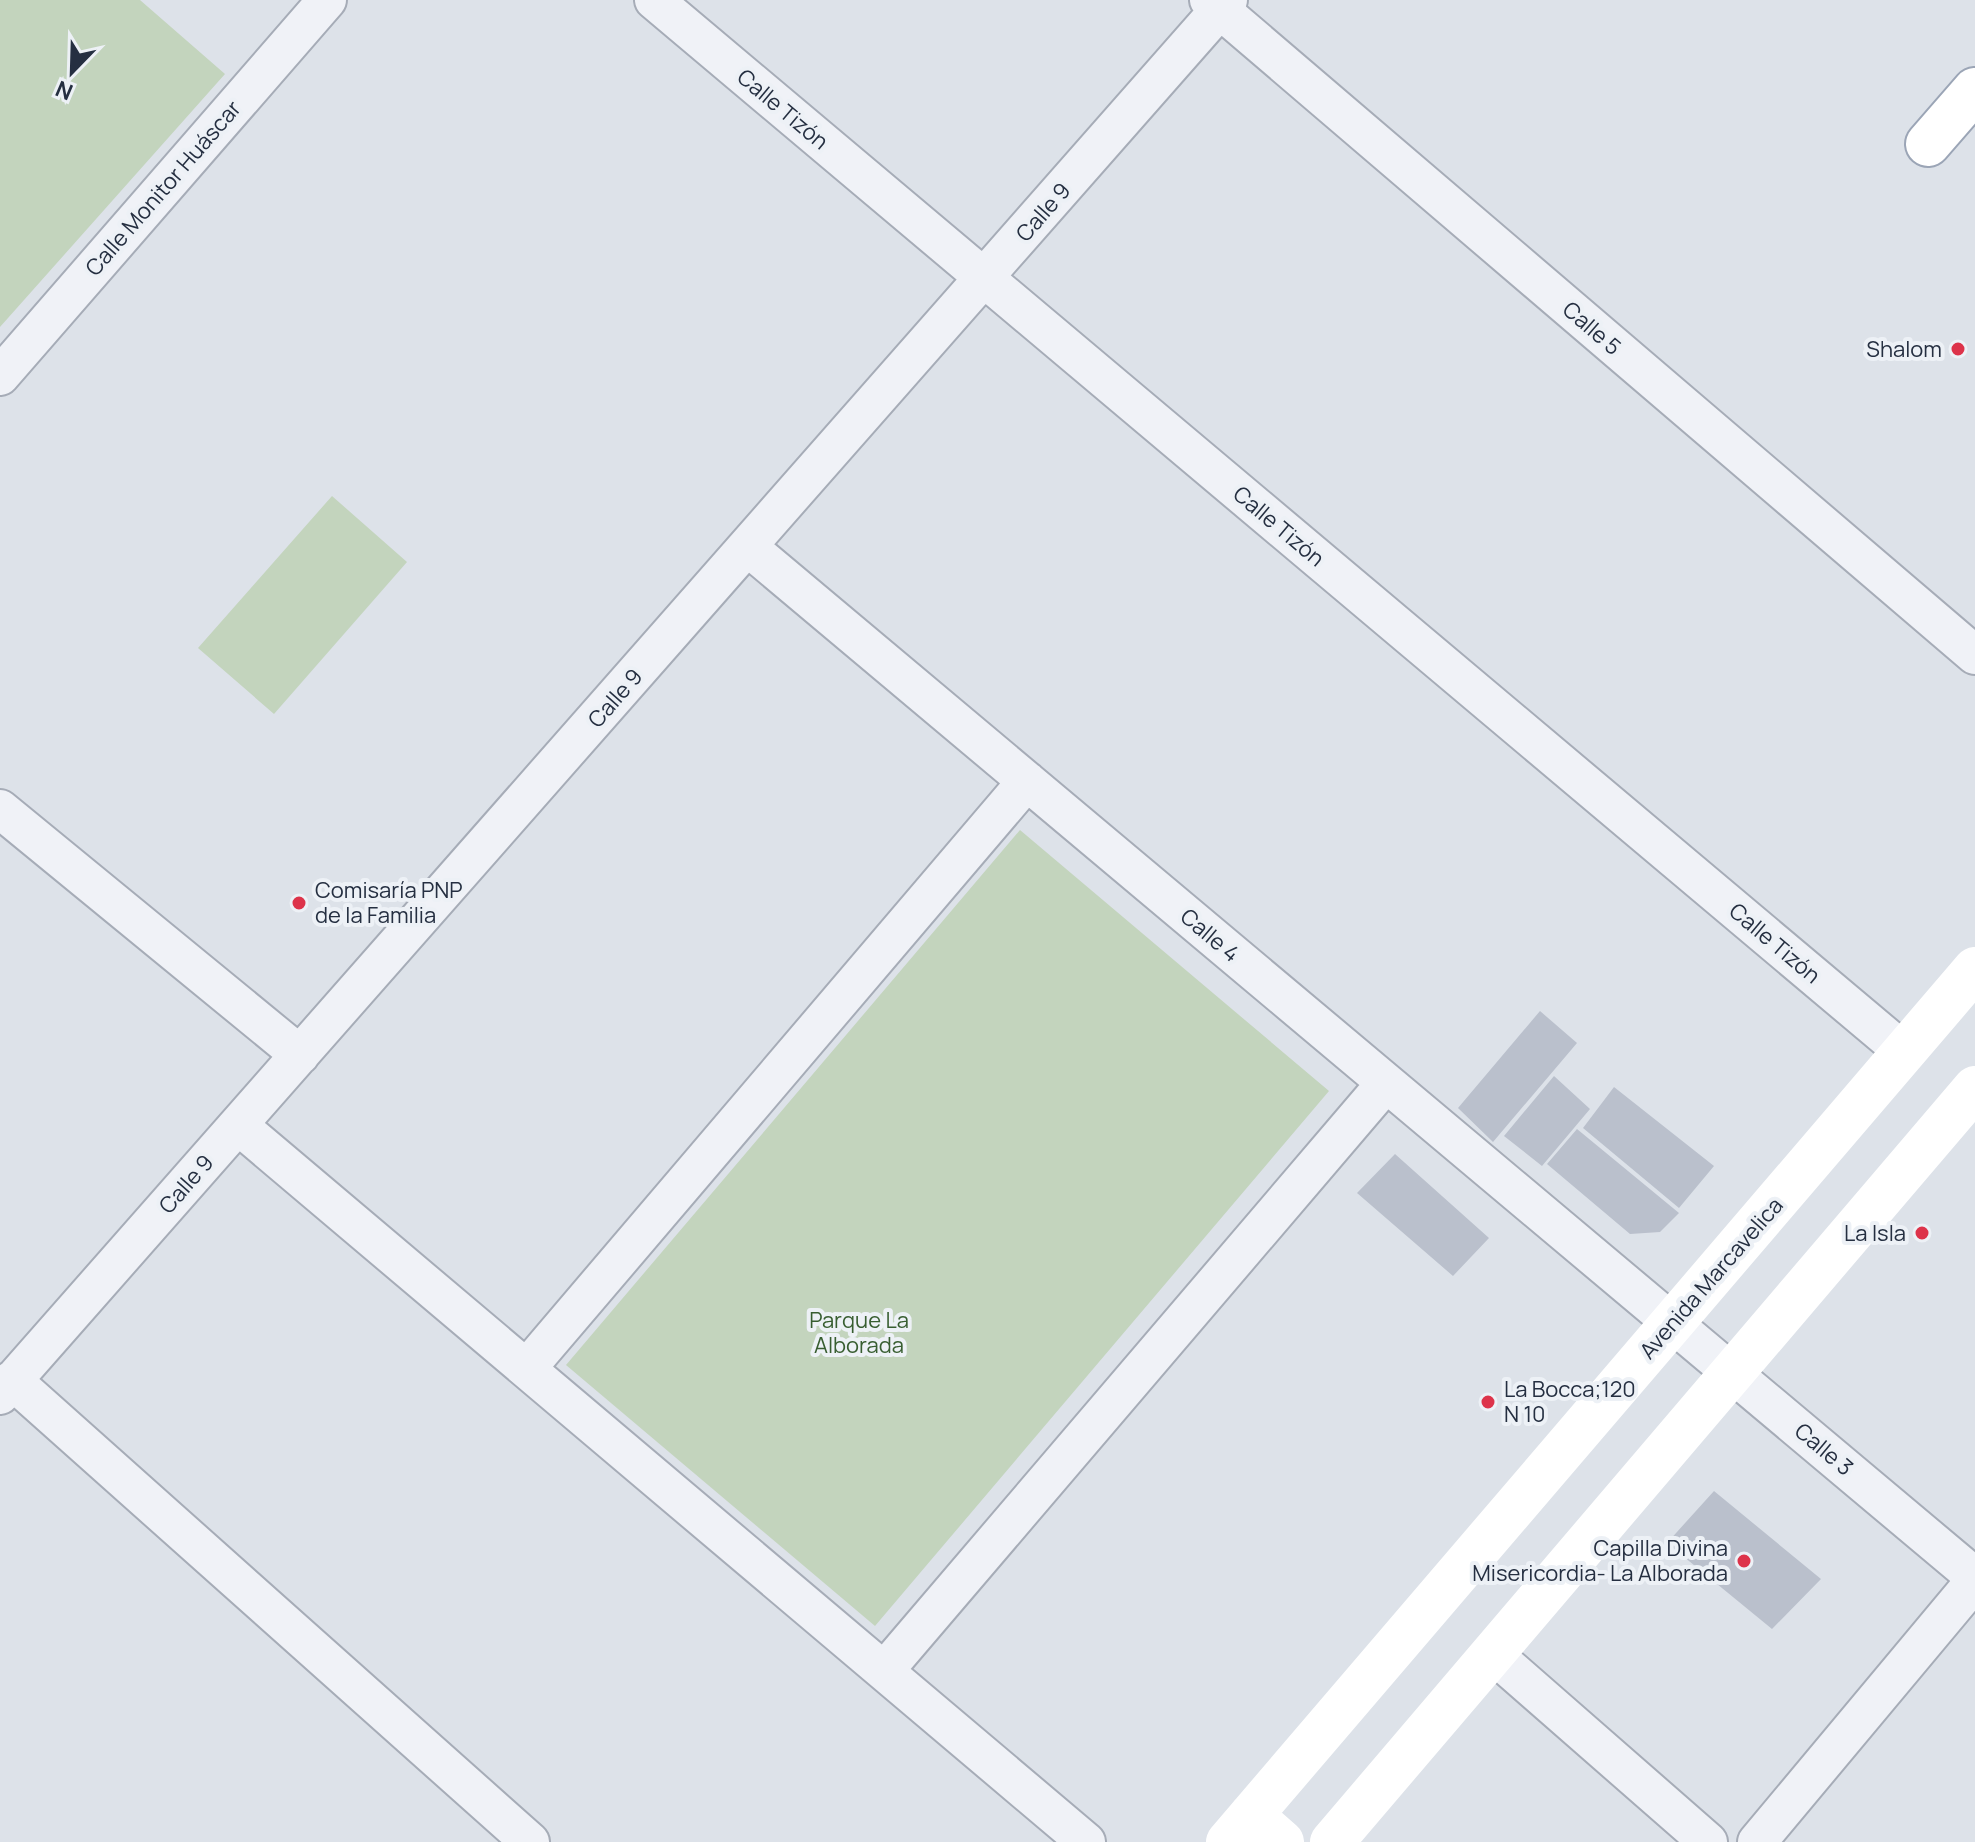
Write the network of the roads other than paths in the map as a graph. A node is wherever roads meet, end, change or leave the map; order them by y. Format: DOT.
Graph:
graph roads {
  1 [pos="327,0"];
  2 [pos="654,0"];
  3 [pos="1219,3"];
  4 [pos="1975,90"];
  5 [pos="1928,144"];
  6 [pos="985,279"];
  7 [pos="0,376"];
  8 [pos="748,547"];
  9 [pos="1975,655"];
  10 [pos="1027,781"];
  11 [pos="0,809"];
  12 [pos="1975,969"];
  13 [pos="1904,1052"];
  14 [pos="300,1055"];
  15 [pos="1386,1083"];
  16 [pos="1970,1103"];
  17 [pos="238,1125"];
  18 [pos="1672,1324"];
  19 [pos="527,1368"];
  20 [pos="1734,1372"];
  21 [pos="6,1388"];
  22 [pos="1975,1579"];
  23 [pos="1493,1654"];
  24 [pos="884,1671"];
  25 [pos="1254,1833"];
  26 [pos="530,1842"];
  27 [pos="1086,1842"];
  28 [pos="1332,1842"];
  29 [pos="1708,1842"];
  30 [pos="1757,1842"];
  1 -- 7 [label="street, Calle Monitor Huáscar"];
  2 -- 6 [label="street, Calle Tizón"];
  3 -- 6 [label="street, Calle 9"];
  3 -- 9 [label="street, Calle 5"];
  4 -- 5 [label="street"];
  6 -- 8 [label="street, Calle 9"];
  6 -- 13 [label="street, Calle Tizón"];
  8 -- 10 [label="street, Calle 4"];
  8 -- 14 [label="street, Calle 9"];
  10 -- 15 [label="street, Calle 4"];
  10 -- 19 [label="street"];
  11 -- 14 [label="street"];
  12 -- 13 [label="street, Avenida Marcavelica"];
  13 -- 18 [label="street, Avenida Marcavelica"];
  14 -- 17 [label="street, Calle 9"];
  15 -- 18 [label="street, Calle 4"];
  15 -- 24 [label="street"];
  16 -- 20 [label="street"];
  17 -- 19 [label="street"];
  17 -- 21 [label="street, Calle 9"];
  18 -- 20 [label="street, Calle 3"];
  18 -- 25 [label="street, Avenida Marcavelica"];
  19 -- 24 [label="street"];
  20 -- 22 [label="street, Calle 3"];
  20 -- 23 [label="street"];
  21 -- 26 [label="street"];
  22 -- 30 [label="street"];
  23 -- 28 [label="street"];
  23 -- 29 [label="street"];
  24 -- 27 [label="street"];
}
